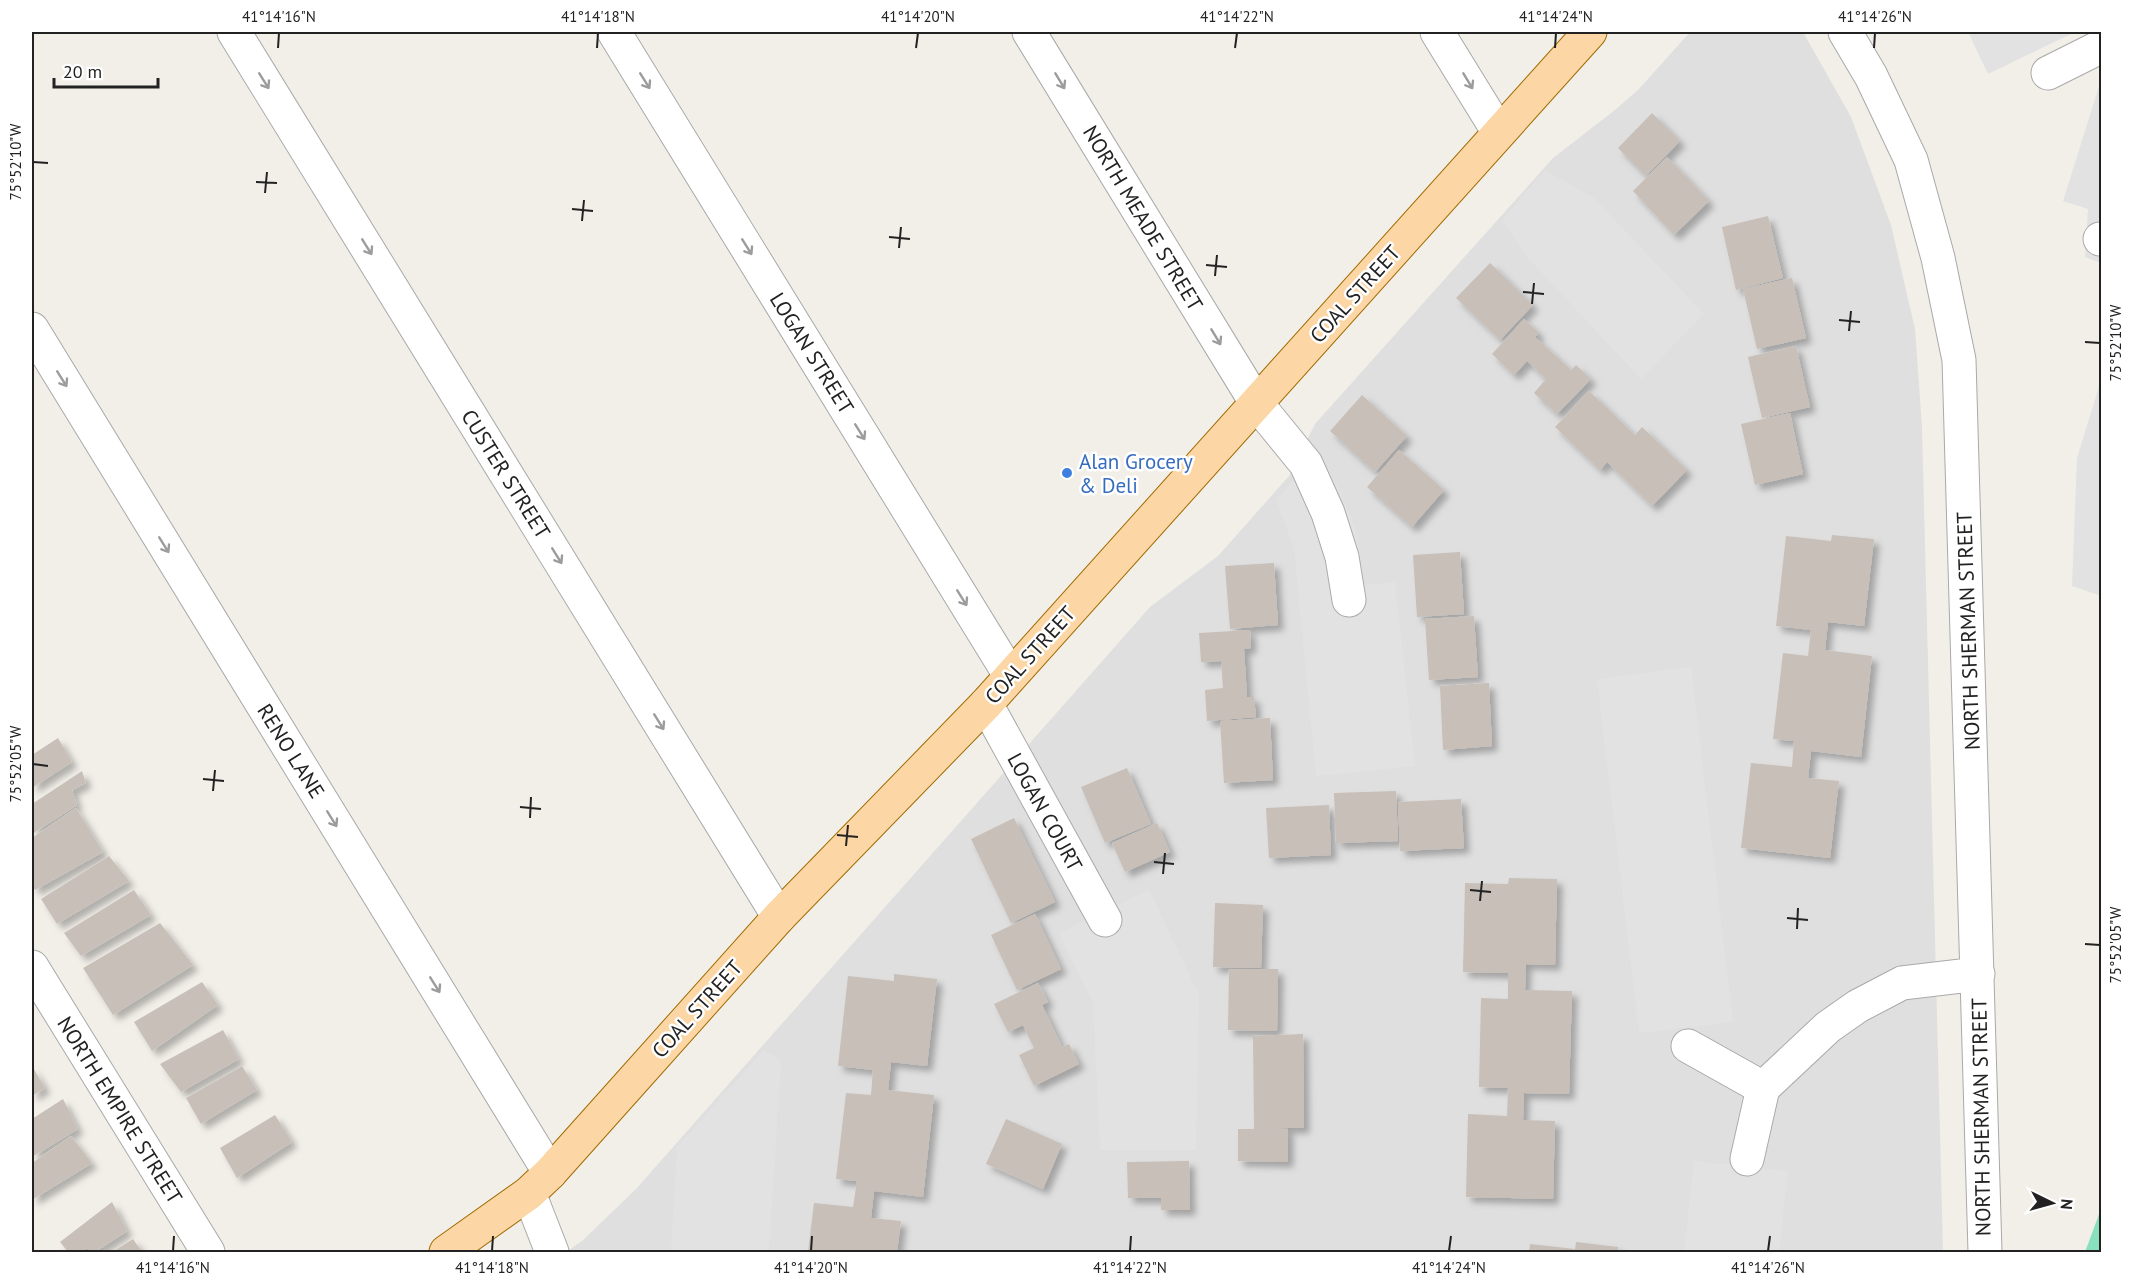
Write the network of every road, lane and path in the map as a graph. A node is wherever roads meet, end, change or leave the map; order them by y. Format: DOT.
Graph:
graph roads {
  1 [pos="234,32"];
  2 [pos="614,32"];
  3 [pos="1029,32"];
  4 [pos="1437,32"];
  5 [pos="1590,32"];
  6 [pos="1845,32"];
  7 [pos="2102,46"];
  8 [pos="2048,73"];
  9 [pos="1498,131"];
  10 [pos="32,329"];
  11 [pos="1257,404"];
  12 [pos="1349,600"];
  13 [pos="1010,675"];
  14 [pos="986,704"];
  15 [pos="779,917"];
  16 [pos="1105,920"];
  17 [pos="32,967"];
  18 [pos="1978,974"];
  19 [pos="1688,1046"];
  20 [pos="1763,1088"];
  21 [pos="1748,1159"];
  22 [pos="540,1183"];
  23 [pos="208,1252"];
  24 [pos="446,1252"];
  25 [pos="552,1252"];
  26 [pos="1985,1252"];
  1 -- 15 [label="street, CUSTER STREET, one-way"];
  2 -- 13 [label="street, LOGAN STREET, one-way"];
  3 -- 11 [label="street, NORTH MEADE STREET, one-way"];
  4 -- 9 [label="street, one-way"];
  5 -- 9 [label="main road, COAL STREET"];
  6 -- 18 [label="street, NORTH SHERMAN STREET"];
  7 -- 8 [label="street"];
  9 -- 11 [label="main road, COAL STREET"];
  10 -- 22 [label="street, RENO LANE, one-way"];
  11 -- 12 [label="street, NORTH MEADE STREET"];
  11 -- 13 [label="main road, COAL STREET"];
  13 -- 14 [label="main road, COAL STREET"];
  14 -- 15 [label="main road, COAL STREET"];
  14 -- 16 [label="street, LOGAN COURT"];
  15 -- 22 [label="main road, COAL STREET"];
  17 -- 23 [label="street, NORTH EMPIRE STREET"];
  18 -- 20 [label="street"];
  18 -- 26 [label="street, NORTH SHERMAN STREET"];
  19 -- 20 [label="street"];
  20 -- 21 [label="street"];
  22 -- 24 [label="main road, COAL STREET"];
  22 -- 25 [label="street, RENO LANE"];
}
